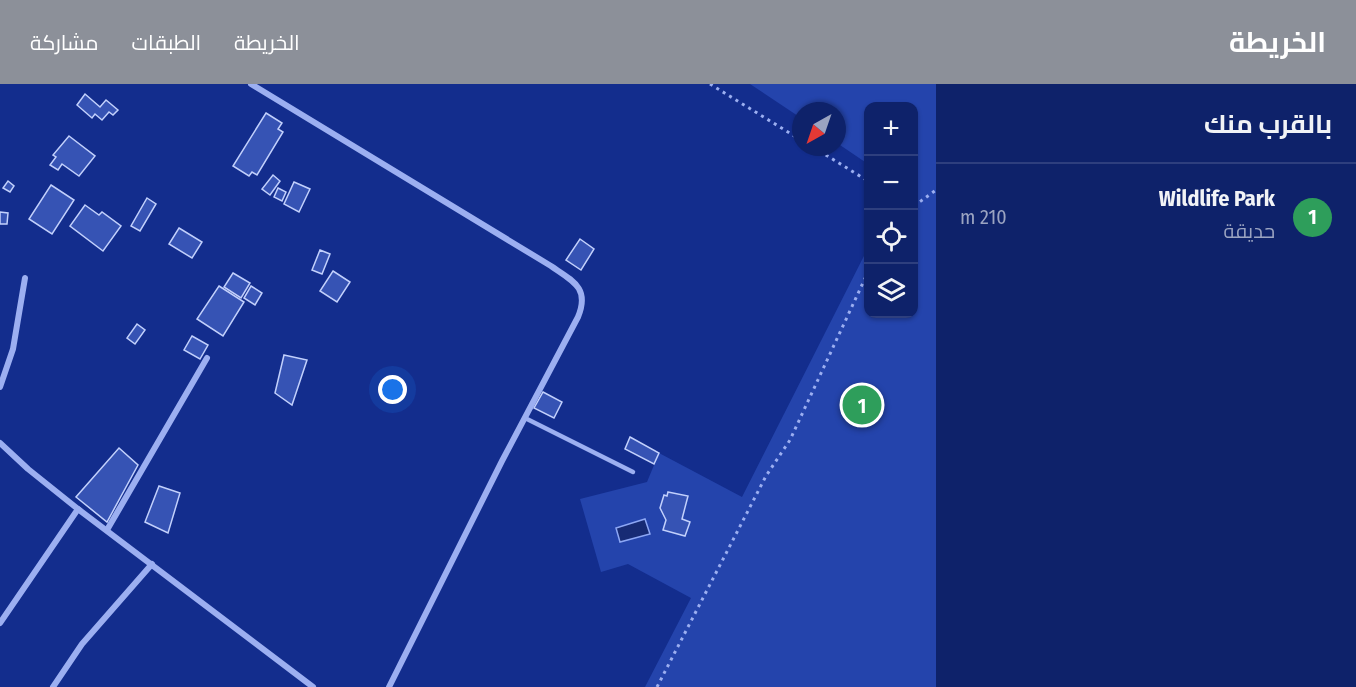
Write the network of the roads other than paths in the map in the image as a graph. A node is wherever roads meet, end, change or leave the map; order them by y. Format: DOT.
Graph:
graph roads {
  1 [pos="251,84"];
  2 [pos="25,278"];
  3 [pos="207,358"];
  4 [pos="0,387"];
  5 [pos="525,418"];
  6 [pos="0,443"];
  7 [pos="633,472"];
  8 [pos="78,509"];
  9 [pos="107,530"];
  10 [pos="152,564"];
  11 [pos="0,623"];
  12 [pos="53,687"];
  13 [pos="314,687"];
  14 [pos="389,687"];
  1 -- 5 [label="street"];
  2 -- 4 [label="street"];
  3 -- 9 [label="street"];
  5 -- 7 [label="lane"];
  5 -- 14 [label="street"];
  6 -- 8 [label="street"];
  8 -- 9 [label="street"];
  8 -- 11 [label="street"];
  9 -- 10 [label="street"];
  10 -- 12 [label="street"];
  10 -- 13 [label="street"];
}
